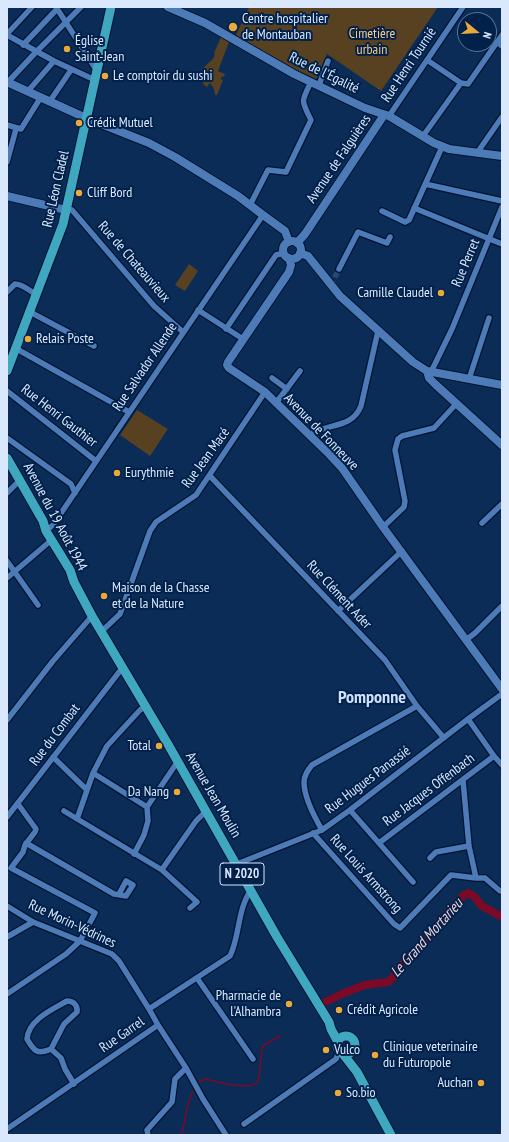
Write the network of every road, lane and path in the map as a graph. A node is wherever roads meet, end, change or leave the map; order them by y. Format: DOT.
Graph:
graph roads {
  1 [pos="32,7"];
  2 [pos="81,7"];
  3 [pos="111,7"];
  4 [pos="168,7"];
  5 [pos="463,7"];
  6 [pos="57,8"];
  7 [pos="66,23"];
  8 [pos="7,35"];
  9 [pos="502,35"];
  10 [pos="499,44"];
  11 [pos="23,45"];
  12 [pos="36,52"];
  13 [pos="427,60"];
  14 [pos="54,61"];
  15 [pos="328,61"];
  16 [pos="71,70"];
  17 [pos="96,75"];
  18 [pos="8,82"];
  19 [pos="461,83"];
  20 [pos="315,84"];
  21 [pos="28,91"];
  22 [pos="41,97"];
  23 [pos="50,101"];
  24 [pos="386,116"];
  25 [pos="502,117"];
  26 [pos="86,118"];
  27 [pos="7,125"];
  28 [pos="499,126"];
  29 [pos="16,129"];
  30 [pos="423,136"];
  31 [pos="442,147"];
  32 [pos="477,153"];
  33 [pos="502,156"];
  34 [pos="7,162"];
  35 [pos="425,184"];
  36 [pos="7,196"];
  37 [pos="502,201"];
  38 [pos="250,205"];
  39 [pos="502,207"];
  40 [pos="414,208"];
  41 [pos="66,209"];
  42 [pos="382,211"];
  43 [pos="263,215"];
  44 [pos="390,237"];
  45 [pos="489,238"];
  46 [pos="293,242"];
  47 [pos="502,244"];
  48 [pos="300,253"];
  49 [pos="287,255"];
  50 [pos="339,269"];
  51 [pos="7,292"];
  52 [pos="36,294"];
  53 [pos="198,310"];
  54 [pos="30,312"];
  55 [pos="489,318"];
  56 [pos="226,328"];
  57 [pos="378,331"];
  58 [pos="183,332"];
  59 [pos="243,339"];
  60 [pos="94,346"];
  61 [pos="15,348"];
  62 [pos="7,371"];
  63 [pos="300,371"];
  64 [pos="429,371"];
  65 [pos="272,378"];
  66 [pos="469,379"];
  67 [pos="502,385"];
  68 [pos="288,389"];
  69 [pos="7,391"];
  70 [pos="265,392"];
  71 [pos="276,403"];
  72 [pos="457,404"];
  73 [pos="129,412"];
  74 [pos="309,435"];
  75 [pos="7,438"];
  76 [pos="502,445"];
  77 [pos="7,458"];
  78 [pos="96,461"];
  79 [pos="7,468"];
  80 [pos="210,476"];
  81 [pos="68,482"];
  82 [pos="81,483"];
  83 [pos="16,484"];
  84 [pos="7,493"];
  85 [pos="75,493"];
  86 [pos="502,504"];
  87 [pos="482,523"];
  88 [pos="383,527"];
  89 [pos="46,531"];
  90 [pos="51,542"];
  91 [pos="402,551"];
  92 [pos="7,561"];
  93 [pos="15,572"];
  94 [pos="7,578"];
  95 [pos="74,582"];
  96 [pos="38,605"];
  97 [pos="502,606"];
  98 [pos="338,611"];
  99 [pos="92,616"];
  100 [pos="102,631"];
  101 [pos="466,640"];
  102 [pos="122,667"];
  103 [pos="502,689"];
  104 [pos="502,694"];
  105 [pos="146,706"];
  106 [pos="417,706"];
  107 [pos="468,719"];
  108 [pos="7,720"];
  109 [pos="444,738"];
  110 [pos="494,756"];
  111 [pos="53,757"];
  112 [pos="178,761"];
  113 [pos="502,765"];
  114 [pos="93,773"];
  115 [pos="463,780"];
  116 [pos="87,790"];
  117 [pos="18,804"];
  118 [pos="146,807"];
  119 [pos="350,810"];
  120 [pos="64,811"];
  121 [pos="206,811"];
  122 [pos="7,817"];
  123 [pos="77,819"];
  124 [pos="322,830"];
  125 [pos="313,833"];
  126 [pos="26,843"];
  127 [pos="379,843"];
  128 [pos="469,846"];
  129 [pos="134,854"];
  130 [pos="430,858"];
  131 [pos="237,864"];
  132 [pos="163,869"];
  133 [pos="476,878"];
  134 [pos="413,882"];
  135 [pos="251,890"];
  136 [pos="502,891"];
  137 [pos="118,894"];
  138 [pos="7,906"];
  139 [pos="190,908"];
  140 [pos="33,922"];
  141 [pos="7,937"];
  142 [pos="80,941"];
  143 [pos="197,978"];
  144 [pos="7,994"];
  145 [pos="149,1009"];
  146 [pos="158,1025"];
  147 [pos="343,1047"];
  148 [pos="51,1049"];
  149 [pos="253,1059"];
  150 [pos="186,1068"];
  151 [pos="74,1084"];
  152 [pos="244,1124"];
  153 [pos="7,1129"];
  154 [pos="148,1135"];
  155 [pos="226,1135"];
  156 [pos="391,1135"];
  1 -- 8 [label="street"];
  2 -- 7 [label="street"];
  3 -- 17 [label="main road, Rue Léon Cladel"];
  4 -- 20 [label="street, Rue de l'Égalité"];
  5 -- 13 [label="street, Rue Henri Tournié"];
  6 -- 7 [label="street"];
  6 -- 11 [label="street"];
  7 -- 12 [label="street"];
  7 -- 17 [label="street"];
  8 -- 11 [label="street"];
  9 -- 10 [label="street"];
  10 -- 19 [label="street"];
  11 -- 12 [label="street"];
  12 -- 14 [label="street"];
  12 -- 18 [label="street"];
  13 -- 19 [label="street"];
  13 -- 24 [label="street, Rue Henri Tournié"];
  14 -- 16 [label="street"];
  14 -- 21 [label="street"];
  15 -- 20 [label="street"];
  16 -- 17 [label="street"];
  16 -- 23 [label="street"];
  17 -- 26 [label="main road, Rue Léon Cladel"];
  18 -- 21 [label="street"];
  19 -- 30 [label="street"];
  20 -- 24 [label="street, Rue de l'Égalité"];
  20 -- 38 [label="street"];
  21 -- 22 [label="street"];
  22 -- 23 [label="street"];
  22 -- 29 [label="street"];
  23 -- 26 [label="street"];
  24 -- 30 [label="street, Avenue de Falguières"];
  24 -- 46 [label="street, Avenue de Falguières"];
  25 -- 28 [label="street"];
  26 -- 38 [label="street"];
  26 -- 41 [label="main road, Rue Léon Cladel"];
  27 -- 29 [label="street"];
  28 -- 32 [label="street"];
  29 -- 34 [label="street"];
  30 -- 31 [label="street, Avenue de Falguières"];
  31 -- 32 [label="street, Avenue de Falguières"];
  31 -- 35 [label="street"];
  32 -- 33 [label="street, Avenue de Falguières"];
  35 -- 37 [label="street"];
  35 -- 40 [label="street"];
  36 -- 41 [label="street"];
  38 -- 43 [label="street"];
  39 -- 45 [label="street, Rue Perret"];
  40 -- 42 [label="street"];
  40 -- 45 [label="street"];
  41 -- 52 [label="main road, Rue Léon Cladel"];
  41 -- 58 [label="street, Rue de Chateauvieux"];
  43 -- 46 [label="street"];
  43 -- 53 [label="street, Rue Salvador Allende"];
  44 -- 50 [label="street"];
  45 -- 47 [label="street"];
  45 -- 64 [label="street, Rue Perret"];
  46 -- 48 [label="street"];
  46 -- 49 [label="street"];
  48 -- 49 [label="street"];
  48 -- 57 [label="street"];
  49 -- 56 [label="street"];
  49 -- 59 [label="street, Avenue de Fonneuve"];
  51 -- 52 [label="street"];
  52 -- 54 [label="main road, Rue Léon Cladel"];
  53 -- 56 [label="street"];
  53 -- 58 [label="street, Rue Salvador Allende"];
  54 -- 60 [label="street"];
  54 -- 61 [label="main road, Rue Léon Cladel"];
  55 -- 66 [label="street"];
  56 -- 59 [label="street"];
  57 -- 64 [label="street"];
  57 -- 74 [label="street"];
  58 -- 73 [label="street, Rue Salvador Allende"];
  59 -- 70 [label="street, Avenue de Fonneuve"];
  61 -- 62 [label="main road, Rue Léon Cladel"];
  61 -- 73 [label="street"];
  63 -- 68 [label="street"];
  64 -- 66 [label="street"];
  64 -- 72 [label="street"];
  65 -- 68 [label="street"];
  66 -- 67 [label="street"];
  68 -- 71 [label="street"];
  69 -- 78 [label="street, Rue Henri Gauthier"];
  70 -- 71 [label="street, Avenue de Fonneuve"];
  70 -- 80 [label="street, Rue Jean Macé"];
  71 -- 74 [label="street, Avenue de Fonneuve"];
  72 -- 76 [label="street"];
  72 -- 88 [label="street"];
  73 -- 78 [label="street, Rue Salvador Allende"];
  74 -- 88 [label="street, Avenue de Fonneuve"];
  75 -- 81 [label="street"];
  77 -- 89 [label="main road, Avenue du 19 Août 1944"];
  78 -- 82 [label="street, Rue Salvador Allende"];
  79 -- 83 [label="main road, Avenue du 19 Août 1944"];
  80 -- 98 [label="street, Rue Clément Ader"];
  80 -- 100 [label="street, Rue Jean Macé"];
  81 -- 82 [label="street"];
  81 -- 85 [label="street"];
  82 -- 85 [label="street, Rue Salvador Allende"];
  83 -- 84 [label="street"];
  83 -- 90 [label="main road, Avenue du 19 Août 1944"];
  85 -- 89 [label="street, Rue Salvador Allende"];
  86 -- 87 [label="street"];
  88 -- 91 [label="street, Avenue de Fonneuve"];
  89 -- 90 [label="main road, Avenue du 19 Août 1944"];
  90 -- 93 [label="street"];
  90 -- 95 [label="main road, Avenue du 19 Août 1944"];
  91 -- 98 [label="street"];
  91 -- 101 [label="street, Avenue de Fonneuve"];
  92 -- 93 [label="street"];
  93 -- 94 [label="street"];
  93 -- 96 [label="street"];
  95 -- 99 [label="main road, Avenue Jean Moulin / N 2020"];
  97 -- 101 [label="street"];
  98 -- 106 [label="street, Rue Clément Ader"];
  99 -- 100 [label="main road, Avenue Jean Moulin / N 2020"];
  99 -- 108 [label="street"];
  100 -- 102 [label="main road, Avenue Jean Moulin / N 2020"];
  101 -- 103 [label="street, Avenue de Fonneuve"];
  102 -- 105 [label="main road, Avenue Jean Moulin / N 2020"];
  102 -- 111 [label="street, Rue du Combat"];
  104 -- 107 [label="street, Rue Hugues Panassié"];
  105 -- 112 [label="main road, Avenue Jean Moulin / N 2020"];
  105 -- 114 [label="street"];
  106 -- 109 [label="street, Rue Clément Ader"];
  106 -- 124 [label="street"];
  107 -- 109 [label="street, Rue Hugues Panassié"];
  107 -- 110 [label="street"];
  109 -- 119 [label="street, Rue Hugues Panassié"];
  110 -- 113 [label="street"];
  110 -- 115 [label="street, Rue Jacques Offenbach"];
  111 -- 116 [label="street"];
  111 -- 117 [label="street, Rue du Combat"];
  112 -- 118 [label="street"];
  112 -- 121 [label="main road, Avenue Jean Moulin / N 2020"];
  114 -- 116 [label="street"];
  114 -- 118 [label="street"];
  115 -- 127 [label="street, Rue Jacques Offenbach"];
  115 -- 128 [label="street"];
  116 -- 123 [label="street"];
  117 -- 122 [label="street, Rue du Combat"];
  117 -- 126 [label="street"];
  118 -- 129 [label="street"];
  119 -- 124 [label="street, Rue Hugues Panassié"];
  119 -- 127 [label="street"];
  120 -- 123 [label="street"];
  121 -- 131 [label="main road, Avenue Jean Moulin / N 2020"];
  121 -- 132 [label="street"];
  123 -- 129 [label="street"];
  124 -- 125 [label="street, Rue Hugues Panassié"];
  125 -- 131 [label="street, Rue Hugues Panassié"];
  125 -- 133 [label="street, Rue Louis Armstrong"];
  126 -- 137 [label="street"];
  126 -- 142 [label="street"];
  127 -- 134 [label="street"];
  128 -- 130 [label="street"];
  128 -- 133 [label="street"];
  129 -- 132 [label="street"];
  131 -- 135 [label="main road, Avenue Jean Moulin / N 2020"];
  132 -- 139 [label="street"];
  133 -- 136 [label="street"];
  135 -- 143 [label="street, Rue Garrel"];
  135 -- 147 [label="main road, Avenue Jean Moulin / N 2020"];
  138 -- 140 [label="street, Rue Morin-Védrines"];
  140 -- 141 [label="street"];
  140 -- 142 [label="street, Rue Morin-Védrines"];
  142 -- 144 [label="street"];
  142 -- 145 [label="street, Rue Morin-Védrines"];
  143 -- 145 [label="street, Rue Garrel"];
  143 -- 149 [label="street"];
  145 -- 146 [label="street, Rue Garrel"];
  146 -- 150 [label="street"];
  146 -- 151 [label="street, Rue Garrel"];
  147 -- 152 [label="street"];
  147 -- 156 [label="main road, Avenue Jean Moulin / N 2020"];
  148 -- 148 [label="street"];
  148 -- 151 [label="street"];
  150 -- 154 [label="street"];
  150 -- 155 [label="street"];
  151 -- 153 [label="street, Rue Garrel"];
}
